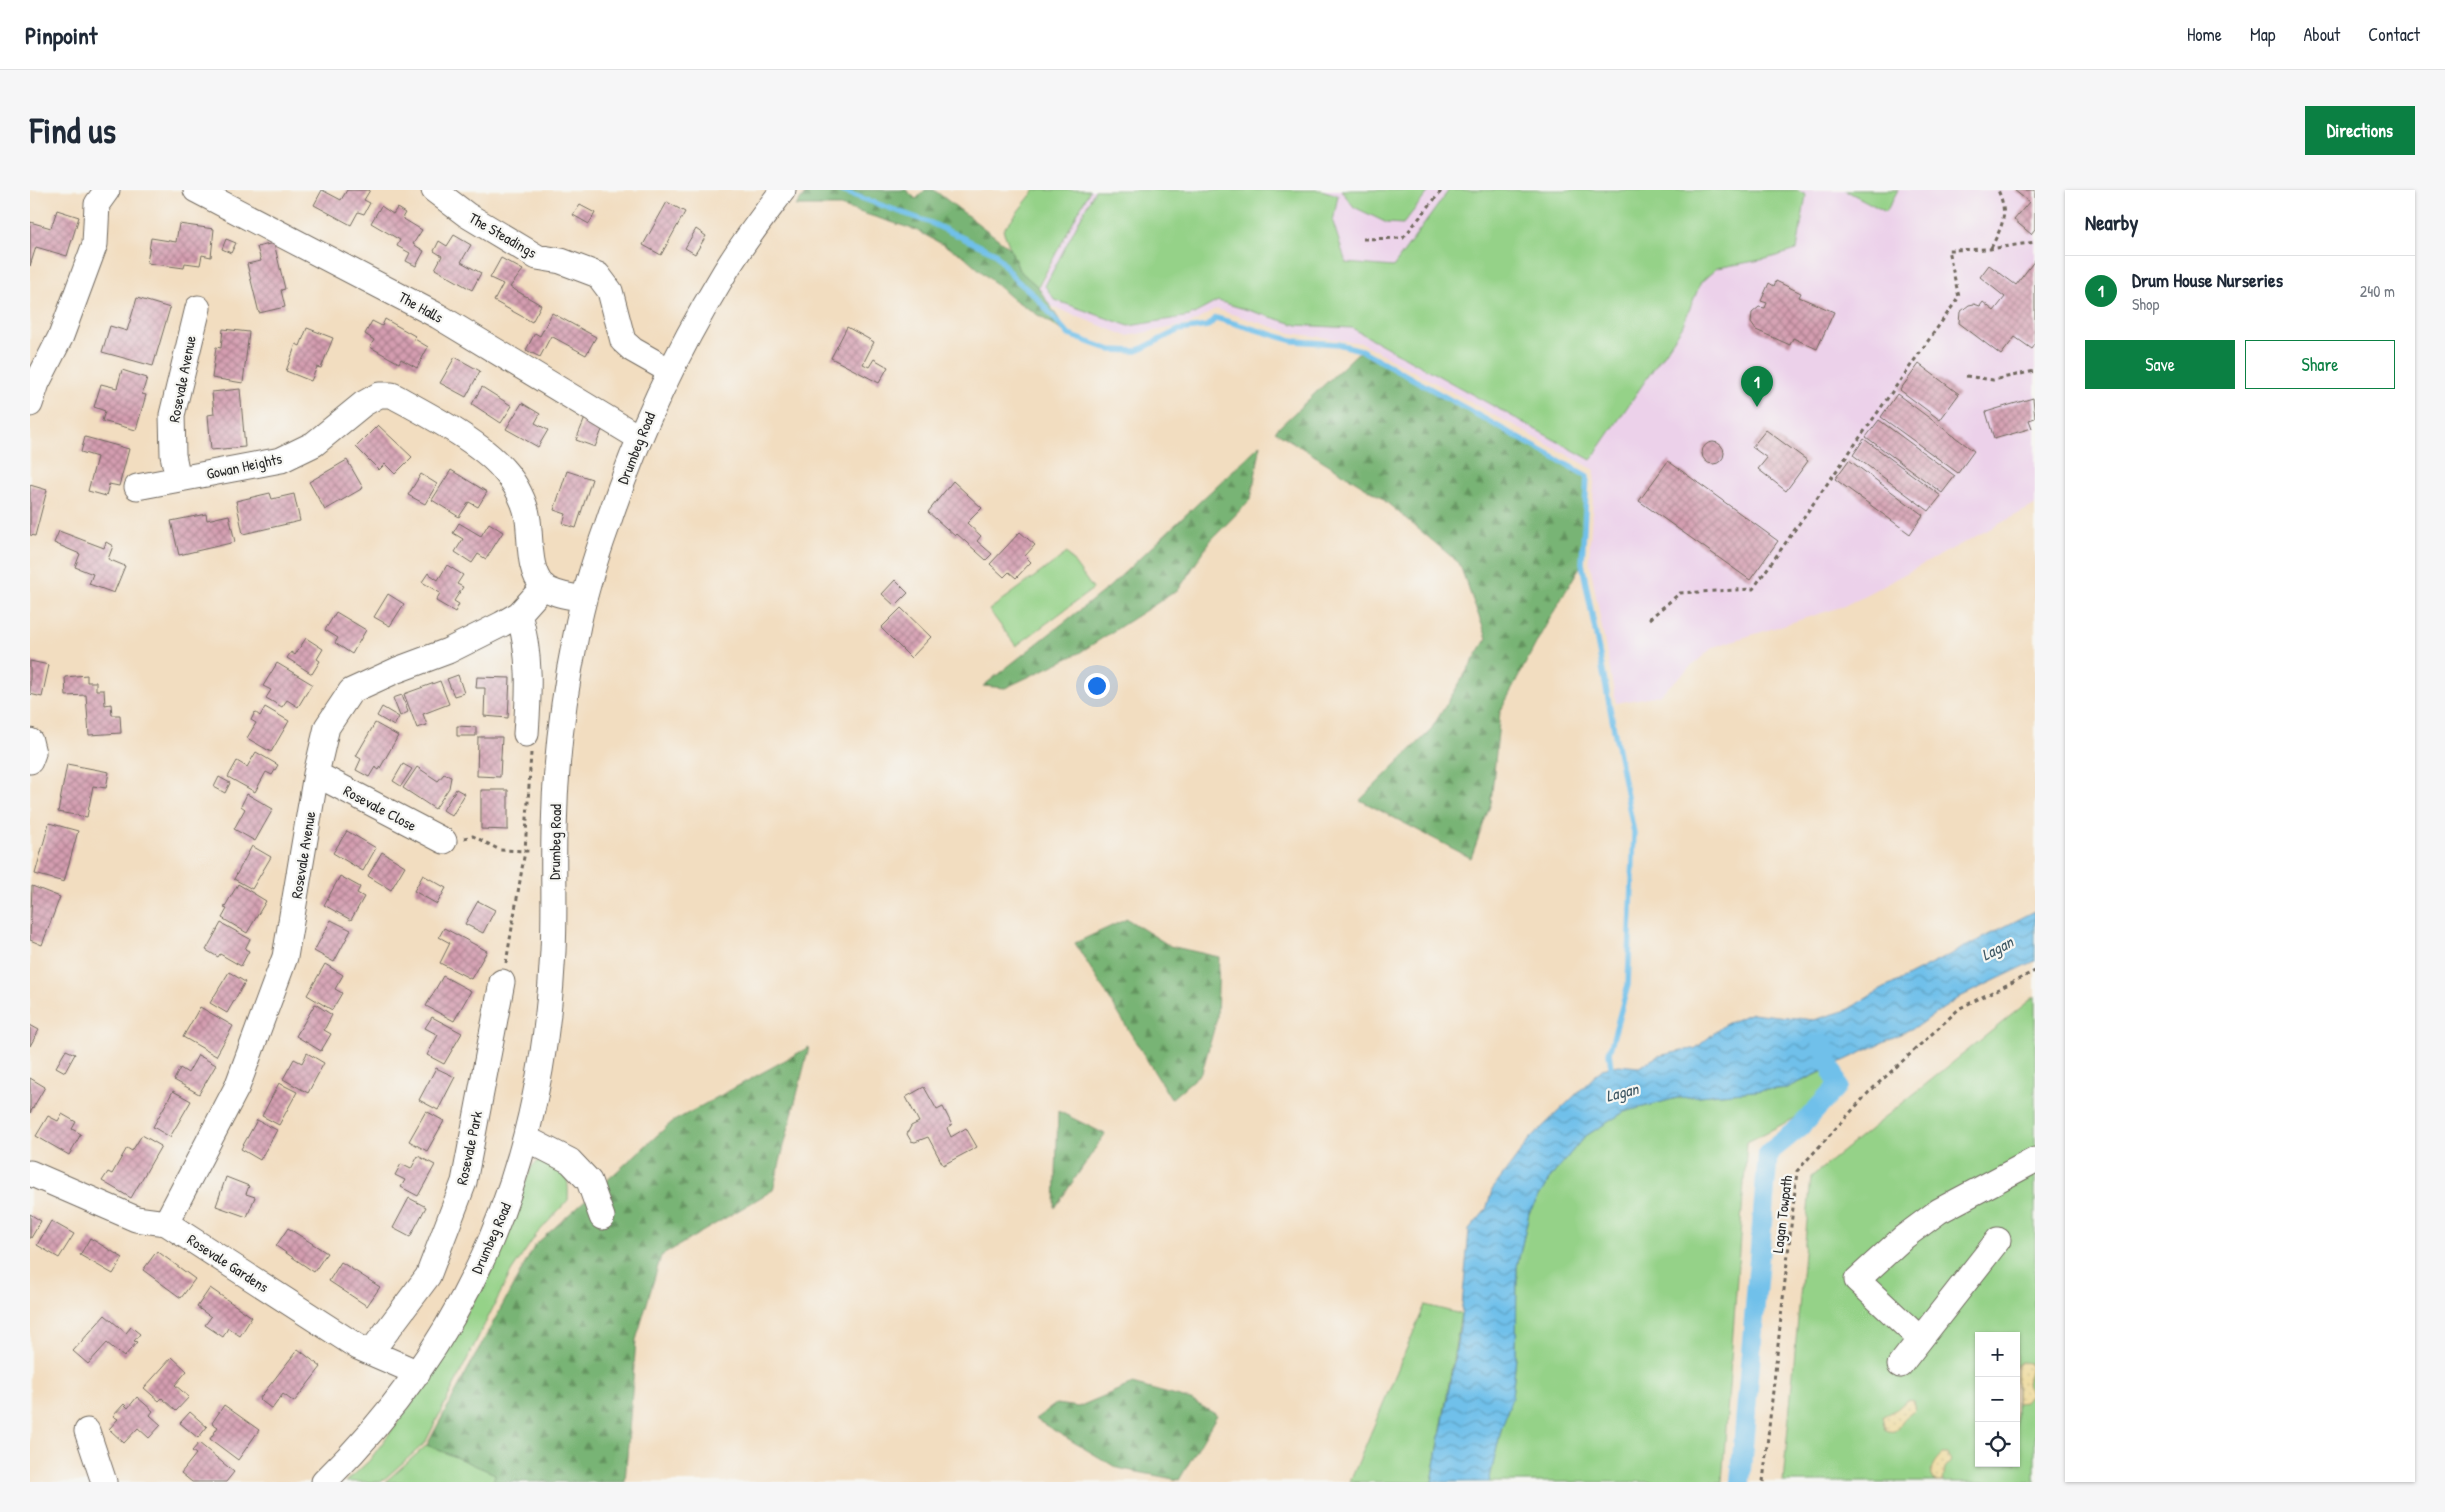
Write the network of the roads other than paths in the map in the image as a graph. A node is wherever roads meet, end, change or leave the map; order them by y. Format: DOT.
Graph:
graph roads {
  1 [pos="107,190"];
  2 [pos="196,190"];
  3 [pos="434,190"];
  4 [pos="783,190"];
  5 [pos="198,308"];
  6 [pos="670,371"];
  7 [pos="30,404"];
  8 [pos="638,437"];
  9 [pos="178,479"];
  10 [pos="137,487"];
  11 [pos="544,586"];
  12 [pos="583,599"];
  13 [pos="519,614"];
  14 [pos="526,734"];
  15 [pos="30,741"];
  16 [pos="30,761"];
  17 [pos="316,774"];
  18 [pos="444,841"];
  19 [pos="502,982"];
  20 [pos="527,1139"];
  21 [pos="2035,1160"];
  22 [pos="30,1173"];
  23 [pos="602,1217"];
  24 [pos="166,1223"];
  25 [pos="1998,1240"];
  26 [pos="1920,1339"];
  27 [pos="371,1352"];
  28 [pos="1900,1365"];
  29 [pos="418,1373"];
  30 [pos="87,1431"];
  31 [pos="104,1482"];
  32 [pos="324,1482"];
  1 -- 7 [label="street"];
  2 -- 8 [label="street, The Halls"];
  3 -- 6 [label="street, The Steadings"];
  4 -- 6 [label="street, Drumbeg Road"];
  5 -- 9 [label="street, Rosevale Avenue"];
  6 -- 8 [label="street, Drumbeg Road"];
  8 -- 12 [label="street, Drumbeg Road"];
  9 -- 10 [label="street, Gowan Heights"];
  9 -- 11 [label="street, Gowan Heights"];
  11 -- 12 [label="street"];
  11 -- 13 [label="street, Rosevale Avenue"];
  12 -- 20 [label="street, Drumbeg Road"];
  13 -- 14 [label="street"];
  13 -- 17 [label="street, Rosevale Avenue"];
  15 -- 16 [label="street"];
  17 -- 18 [label="street, Rosevale Close"];
  17 -- 24 [label="street, Rosevale Avenue"];
  19 -- 27 [label="street, Rosevale Park"];
  20 -- 23 [label="street"];
  20 -- 29 [label="street, Drumbeg Road"];
  21 -- 26 [label="street"];
  22 -- 24 [label="street, Rosevale Gardens"];
  24 -- 27 [label="street, Rosevale Gardens"];
  25 -- 26 [label="street"];
  26 -- 28 [label="street"];
  27 -- 29 [label="street, Rosevale Gardens"];
  29 -- 32 [label="street, Drumbeg Road"];
  30 -- 31 [label="street"];
}
